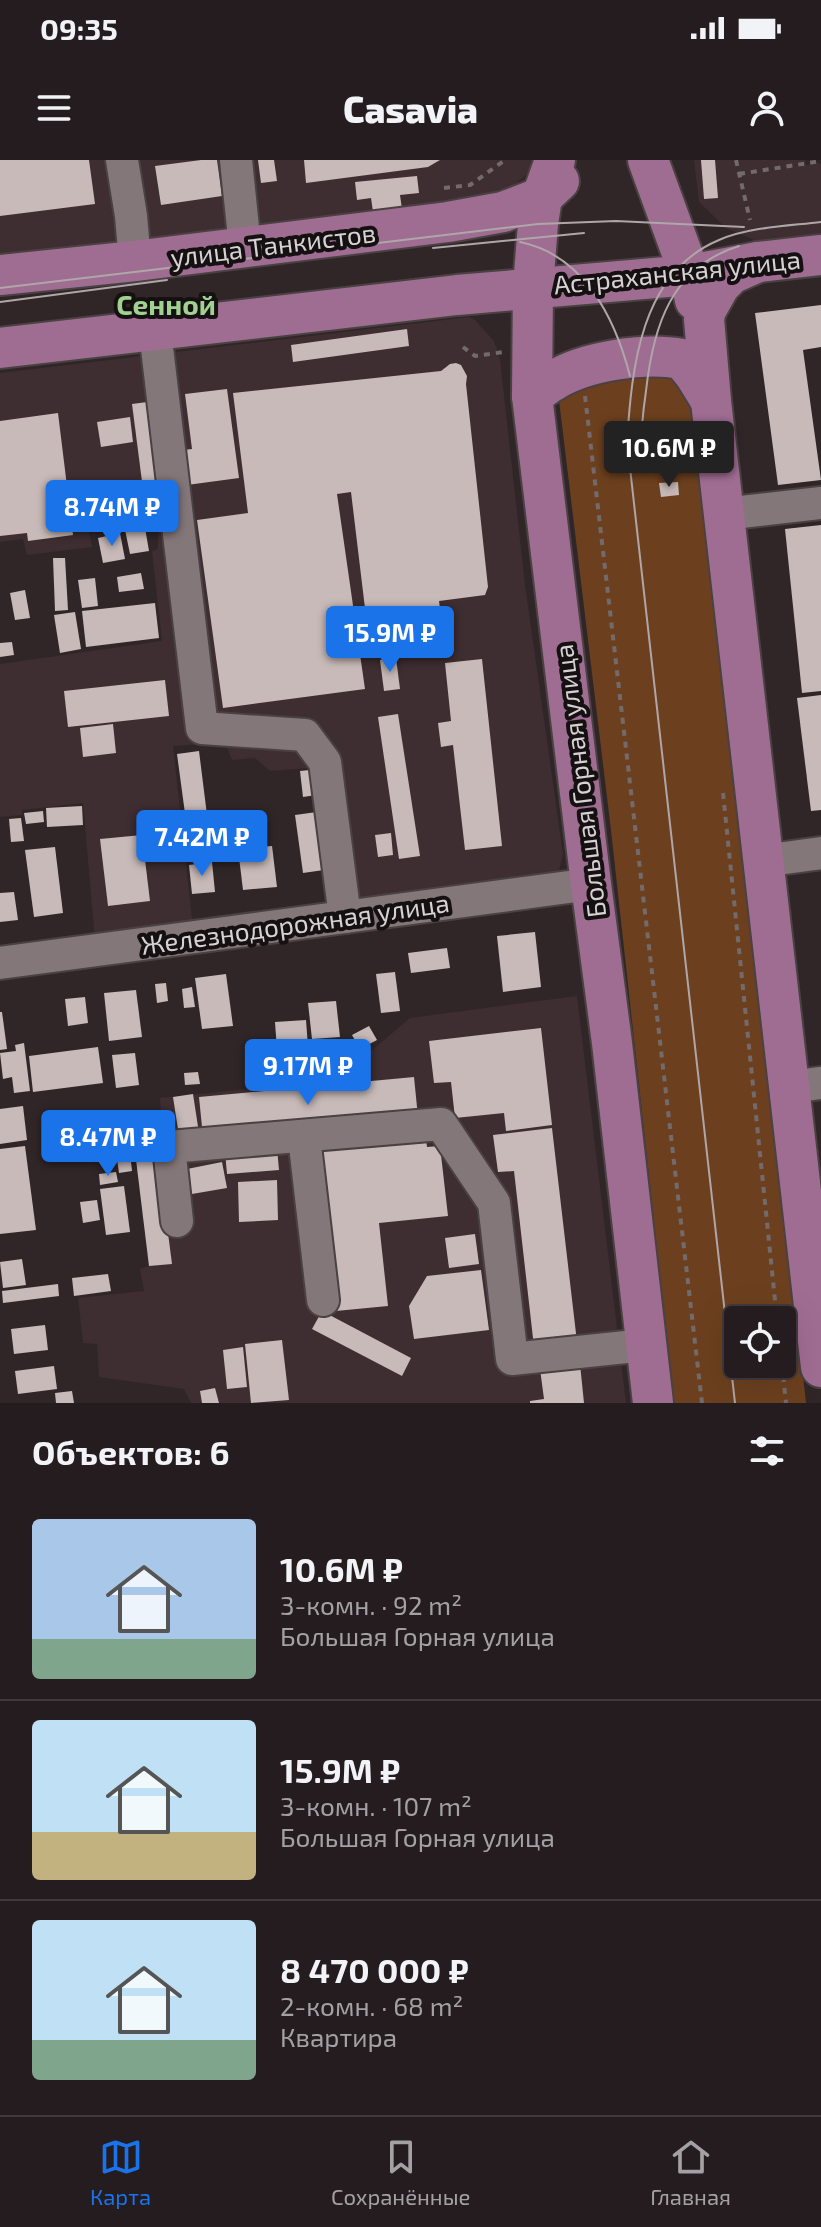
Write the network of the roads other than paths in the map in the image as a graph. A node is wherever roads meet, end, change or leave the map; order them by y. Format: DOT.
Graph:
graph roads {
  1 [pos="124,160"];
  2 [pos="236,160"];
  3 [pos="555,160"];
  4 [pos="583,160"];
  5 [pos="648,160"];
  6 [pos="542,197"];
  7 [pos="245,247"];
  8 [pos="821,255"];
  9 [pos="135,261"];
  10 [pos="758,262"];
  11 [pos="0,275"];
  12 [pos="690,275"];
  13 [pos="533,287"];
  14 [pos="155,331"];
  15 [pos="0,348"];
  16 [pos="711,391"];
  17 [pos="532,396"];
  18 [pos="821,503"];
  19 [pos="724,514"];
  20 [pos="821,853"];
  21 [pos="763,861"];
  22 [pos="591,884"];
  23 [pos="345,917"];
  24 [pos="0,963"];
  25 [pos="805,1085"];
  26 [pos="304,1137"];
  27 [pos="177,1221"];
  28 [pos="323,1300"];
  29 [pos="645,1345"];
  30 [pos="821,1367"];
  31 [pos="653,1403"];
  1 -- 9 [label="street"];
  2 -- 7 [label="street"];
  3 -- 6 [label="main road, Большая Горная улица"];
  4 -- 6 [label="main road"];
  5 -- 12 [label="main road"];
  6 -- 7 [label="main road, улица Танкистов"];
  6 -- 13 [label="main road, Большая Горная улица"];
  7 -- 9 [label="main road, улица Танкистов"];
  8 -- 10 [label="main road, Астраханская улица"];
  9 -- 11 [label="main road, улица Танкистов"];
  10 -- 12 [label="main road, Астраханская улица"];
  10 -- 16 [label="main road"];
  12 -- 13 [label="main road, Астраханская улица"];
  12 -- 16 [label="main road"];
  13 -- 14 [label="main road"];
  13 -- 17 [label="main road, Большая Горная улица"];
  14 -- 15 [label="main road"];
  14 -- 23 [label="street"];
  16 -- 17 [label="main road"];
  16 -- 19 [label="main road"];
  17 -- 22 [label="main road, Большая Горная улица"];
  18 -- 19 [label="street"];
  19 -- 21 [label="main road"];
  20 -- 21 [label="street"];
  21 -- 25 [label="main road"];
  22 -- 23 [label="street, Железнодорожная улица"];
  22 -- 29 [label="main road, Большая Горная улица"];
  23 -- 24 [label="street, Железнодорожная улица"];
  25 -- 30 [label="main road"];
  26 -- 27 [label="street"];
  26 -- 28 [label="street"];
  26 -- 29 [label="street"];
  29 -- 31 [label="main road, Большая Горная улица"];
}
